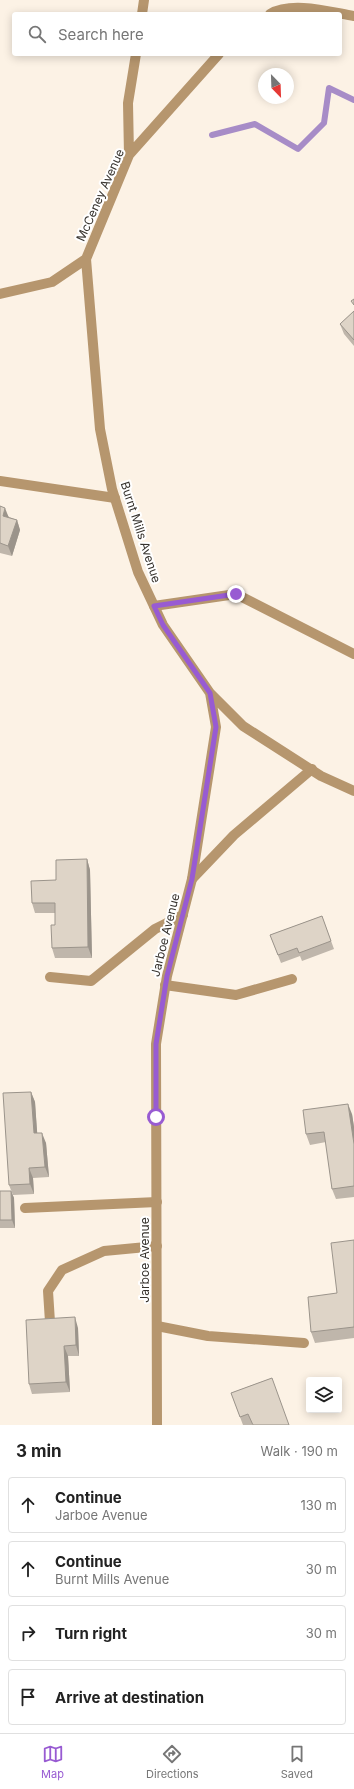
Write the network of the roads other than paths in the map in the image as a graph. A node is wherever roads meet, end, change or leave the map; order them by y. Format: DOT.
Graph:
graph roads {
  1 [pos="144,0"];
  2 [pos="299,0"];
  3 [pos="307,8"];
  4 [pos="142,12"];
  5 [pos="274,12"];
  6 [pos="330,12"];
  7 [pos="342,14"];
  8 [pos="354,16"];
  9 [pos="136,56"];
  10 [pos="217,56"];
  11 [pos="129,155"];
  12 [pos="86,259"];
  13 [pos="0,294"];
  14 [pos="0,481"];
  15 [pos="115,498"];
  16 [pos="154,606"];
  17 [pos="354,654"];
  18 [pos="210,693"];
  19 [pos="312,769"];
  20 [pos="354,791"];
  21 [pos="192,879"];
  22 [pos="183,915"];
  23 [pos="50,977"];
  24 [pos="292,979"];
  25 [pos="165,985"];
  26 [pos="157,1202"];
  27 [pos="25,1208"];
  28 [pos="156,1246"];
  29 [pos="50,1322"];
  30 [pos="157,1326"];
  31 [pos="304,1343"];
  32 [pos="157,1425"];
  1 -- 4 [label="street"];
  2 -- 3 [label="street"];
  3 -- 5 [label="street"];
  3 -- 6 [label="street"];
  7 -- 8 [label="street"];
  9 -- 11 [label="street"];
  10 -- 11 [label="street, McCeney Avenue"];
  11 -- 12 [label="street, McCeney Avenue"];
  12 -- 13 [label="street, McCeney Avenue"];
  12 -- 15 [label="street, Burnt Mills Avenue"];
  14 -- 15 [label="street"];
  15 -- 16 [label="street, Burnt Mills Avenue"];
  16 -- 17 [label="street"];
  16 -- 18 [label="street, Burnt Mills Avenue"];
  18 -- 19 [label="street, Burnt Mills Avenue"];
  18 -- 21 [label="street, Jarboe Avenue"];
  19 -- 20 [label="street, Burnt Mills Avenue"];
  19 -- 21 [label="street"];
  21 -- 22 [label="street, Jarboe Avenue"];
  22 -- 23 [label="street"];
  22 -- 25 [label="street, Jarboe Avenue"];
  24 -- 25 [label="street"];
  25 -- 26 [label="street, Jarboe Avenue"];
  26 -- 27 [label="street"];
  26 -- 28 [label="street, Jarboe Avenue"];
  28 -- 29 [label="street"];
  28 -- 30 [label="street, Jarboe Avenue"];
  30 -- 31 [label="street"];
  30 -- 32 [label="street, Jarboe Avenue"];
}
